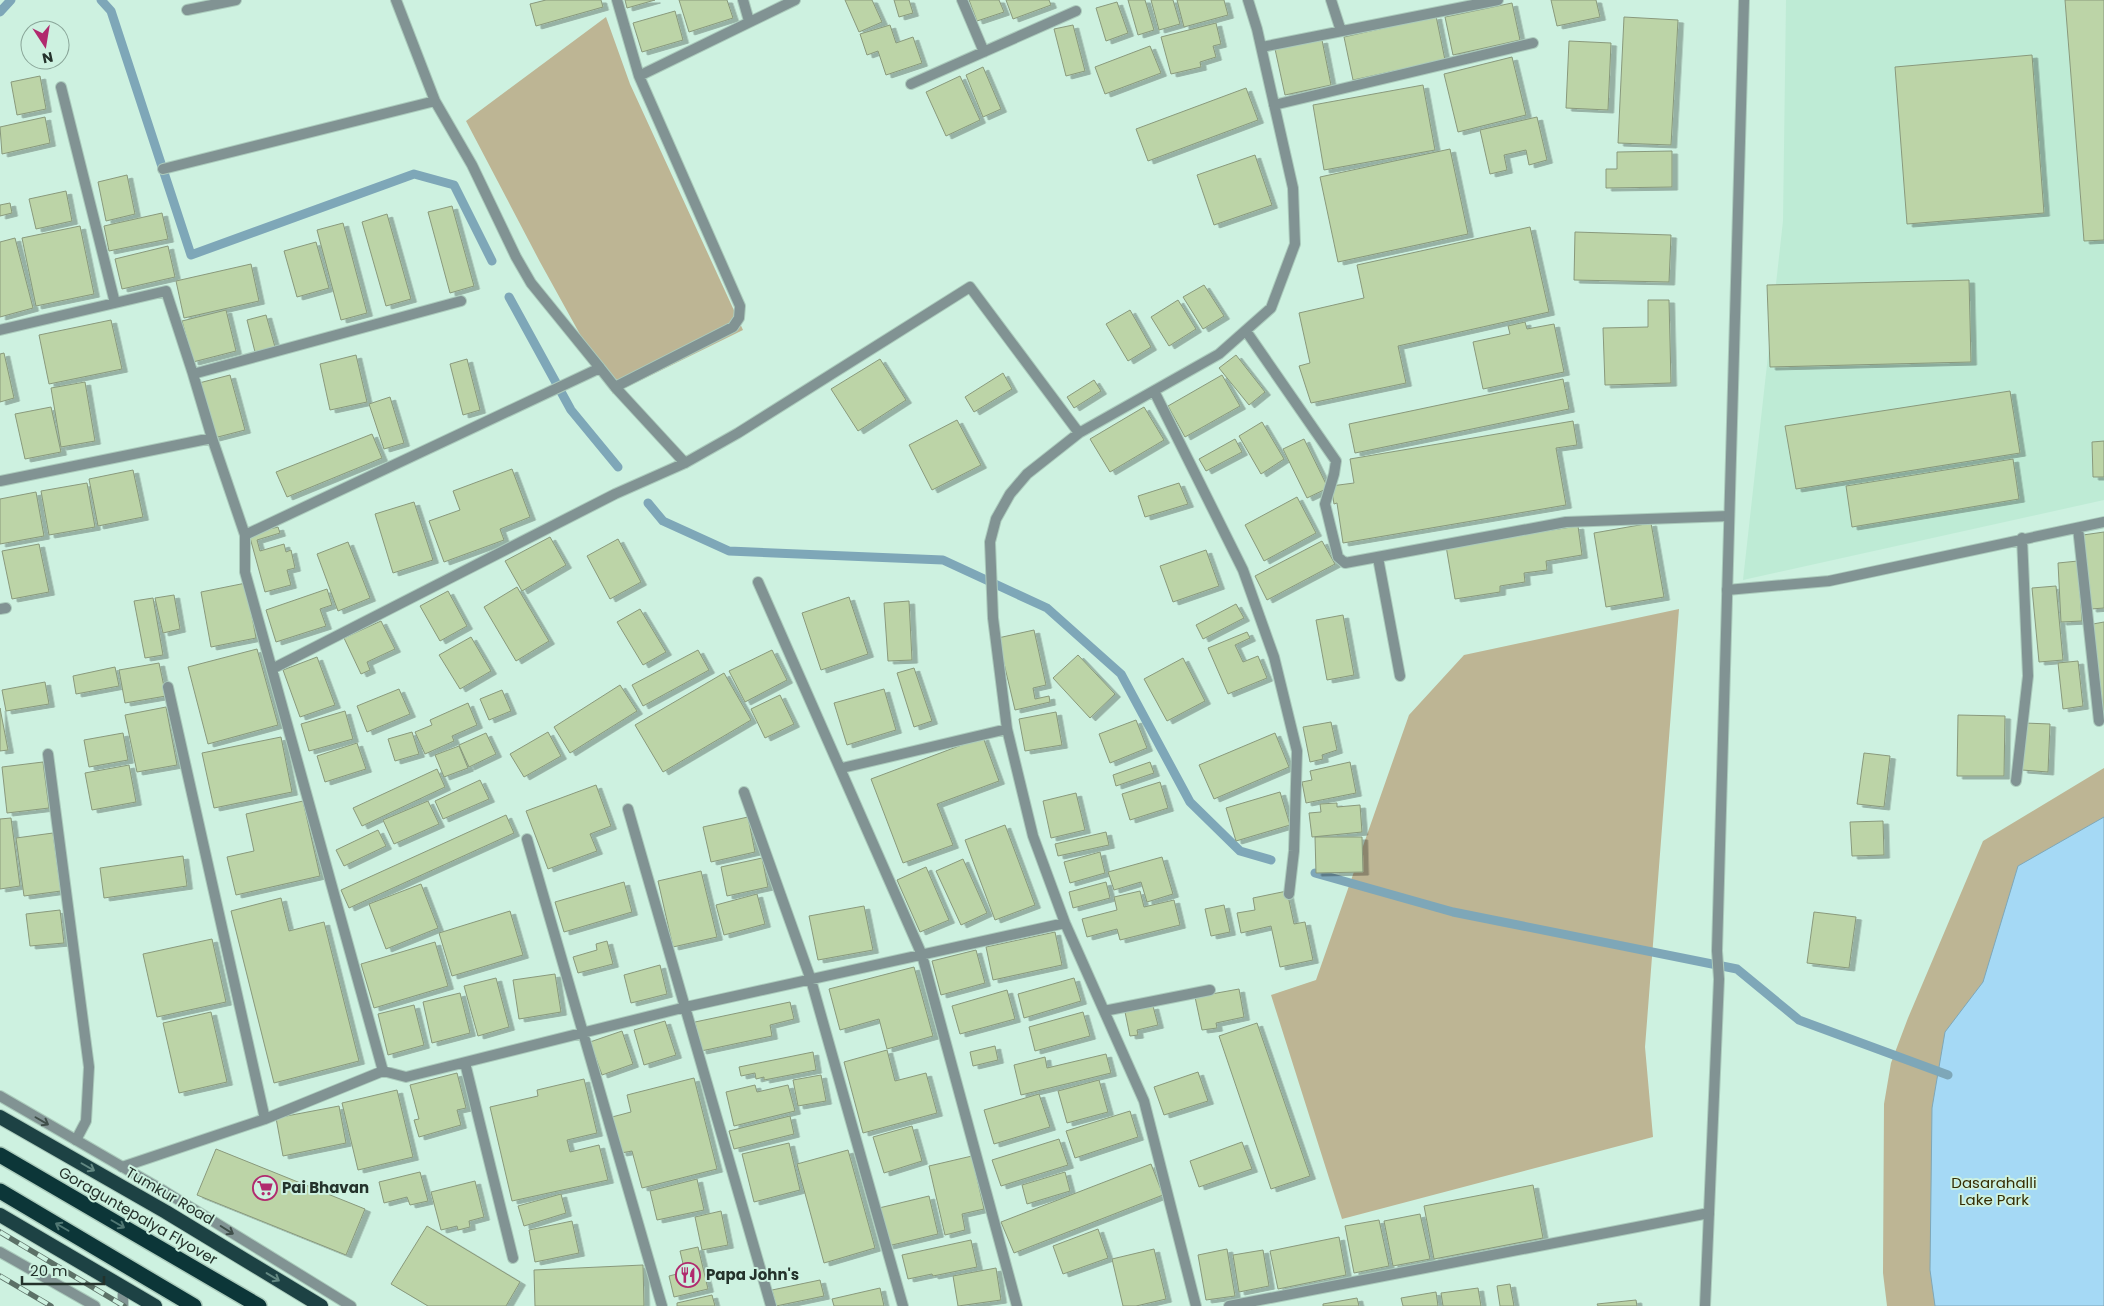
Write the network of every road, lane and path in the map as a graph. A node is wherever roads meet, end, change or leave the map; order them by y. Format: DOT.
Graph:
graph roads {
  1 [pos="236,0"];
  2 [pos="396,0"];
  3 [pos="618,0"];
  4 [pos="743,0"];
  5 [pos="795,0"];
  6 [pos="962,0"];
  7 [pos="1248,0"];
  8 [pos="1332,0"];
  9 [pos="1498,0"];
  10 [pos="1744,0"];
  11 [pos="187,10"];
  12 [pos="1076,11"];
  13 [pos="749,21"];
  14 [pos="1341,31"];
  15 [pos="1533,43"];
  16 [pos="1262,47"];
  17 [pos="984,52"];
  18 [pos="639,76"];
  19 [pos="911,84"];
  20 [pos="62,87"];
  21 [pos="435,101"];
  22 [pos="1274,105"];
  23 [pos="163,169"];
  24 [pos="461,301"];
  25 [pos="115,303"];
  26 [pos="0,330"];
  27 [pos="1246,330"];
  28 [pos="600,368"];
  29 [pos="194,374"];
  30 [pos="615,387"];
  31 [pos="1154,391"];
  32 [pos="1079,433"];
  33 [pos="212,438"];
  34 [pos="685,463"];
  35 [pos="0,480"];
  36 [pos="1729,516"];
  37 [pos="2104,522"];
  38 [pos="2078,528"];
  39 [pos="245,535"];
  40 [pos="2022,538"];
  41 [pos="1378,558"];
  42 [pos="758,582"];
  43 [pos="1727,590"];
  44 [pos="272,669"];
  45 [pos="1400,676"];
  46 [pos="168,687"];
  47 [pos="2099,722"];
  48 [pos="1007,729"];
  49 [pos="48,754"];
  50 [pos="842,768"];
  51 [pos="2016,781"];
  52 [pos="744,792"];
  53 [pos="628,809"];
  54 [pos="527,839"];
  55 [pos="1289,894"];
  56 [pos="1065,923"];
  57 [pos="922,955"];
  58 [pos="811,980"];
  59 [pos="1210,990"];
  60 [pos="686,1007"];
  61 [pos="1104,1011"];
  62 [pos="582,1033"];
  63 [pos="465,1063"];
  64 [pos="382,1071"];
  65 [pos="0,1096"];
  66 [pos="0,1117"];
  67 [pos="265,1119"];
  68 [pos="76,1140"];
  69 [pos="0,1155"];
  70 [pos="122,1167"];
  71 [pos="0,1190"];
  72 [pos="1709,1213"];
  73 [pos="0,1215"];
  74 [pos="0,1252"];
  75 [pos="513,1258"];
  76 [pos="123,1287"];
  77 [pos="95,1306"];
  78 [pos="123,1306"];
  79 [pos="155,1306"];
  80 [pos="194,1306"];
  81 [pos="259,1306"];
  82 [pos="321,1306"];
  83 [pos="352,1306"];
  84 [pos="662,1306"];
  85 [pos="771,1306"];
  86 [pos="903,1306"];
  87 [pos="1017,1306"];
  88 [pos="1196,1306"];
  89 [pos="1229,1306"];
  90 [pos="1705,1306"];
  1 -- 11 [label="street"];
  2 -- 21 [label="street"];
  3 -- 18 [label="street"];
  4 -- 13 [label="street"];
  5 -- 13 [label="street"];
  6 -- 17 [label="street"];
  7 -- 16 [label="street"];
  8 -- 14 [label="street"];
  9 -- 14 [label="street"];
  10 -- 36 [label="street"];
  12 -- 17 [label="street"];
  13 -- 18 [label="street"];
  14 -- 16 [label="street"];
  15 -- 22 [label="street"];
  16 -- 22 [label="street"];
  17 -- 19 [label="street"];
  18 -- 30 [label="street"];
  20 -- 25 [label="street"];
  21 -- 23 [label="street"];
  21 -- 28 [label="street"];
  22 -- 27 [label="street"];
  24 -- 29 [label="street"];
  25 -- 26 [label="street"];
  25 -- 29 [label="street"];
  27 -- 31 [label="street"];
  27 -- 41 [label="street"];
  28 -- 30 [label="street"];
  28 -- 39 [label="street"];
  29 -- 33 [label="street"];
  30 -- 34 [label="street"];
  31 -- 32 [label="street"];
  31 -- 55 [label="street"];
  32 -- 34 [label="street"];
  32 -- 48 [label="street"];
  33 -- 35 [label="street"];
  33 -- 39 [label="street"];
  34 -- 44 [label="street"];
  36 -- 41 [label="street"];
  36 -- 43 [label="street"];
  37 -- 38 [label="street"];
  38 -- 40 [label="street"];
  38 -- 47 [label="street"];
  39 -- 44 [label="street"];
  40 -- 43 [label="street"];
  40 -- 51 [label="street"];
  41 -- 45 [label="street"];
  42 -- 50 [label="street"];
  43 -- 72 [label="street"];
  44 -- 64 [label="street"];
  46 -- 67 [label="street"];
  48 -- 50 [label="street"];
  48 -- 56 [label="street"];
  49 -- 68 [label="street"];
  50 -- 57 [label="street"];
  52 -- 58 [label="street"];
  53 -- 60 [label="street"];
  54 -- 62 [label="street"];
  56 -- 57 [label="street"];
  56 -- 61 [label="street"];
  57 -- 58 [label="street"];
  57 -- 87 [label="street"];
  58 -- 60 [label="street"];
  58 -- 86 [label="street"];
  59 -- 61 [label="street"];
  60 -- 62 [label="street"];
  60 -- 85 [label="street"];
  61 -- 88 [label="street"];
  62 -- 63 [label="street"];
  62 -- 84 [label="street"];
  63 -- 64 [label="street"];
  63 -- 75 [label="street"];
  64 -- 67 [label="street"];
  65 -- 68 [label="street, one-way"];
  66 -- 82 [label="highway, Tumkur Road, one-way"];
  67 -- 70 [label="street"];
  68 -- 70 [label="street"];
  69 -- 81 [label="highway, Goraguntepalya Flyover, one-way"];
  70 -- 83 [label="street, one-way"];
  80 -- 71 [label="highway, one-way"];
  72 -- 89 [label="street"];
  72 -- 90 [label="street"];
  73 -- 76 [label="highway"];
  74 -- 77 [label="street"];
  76 -- 78 [label="street"];
  76 -- 79 [label="highway"];
}
